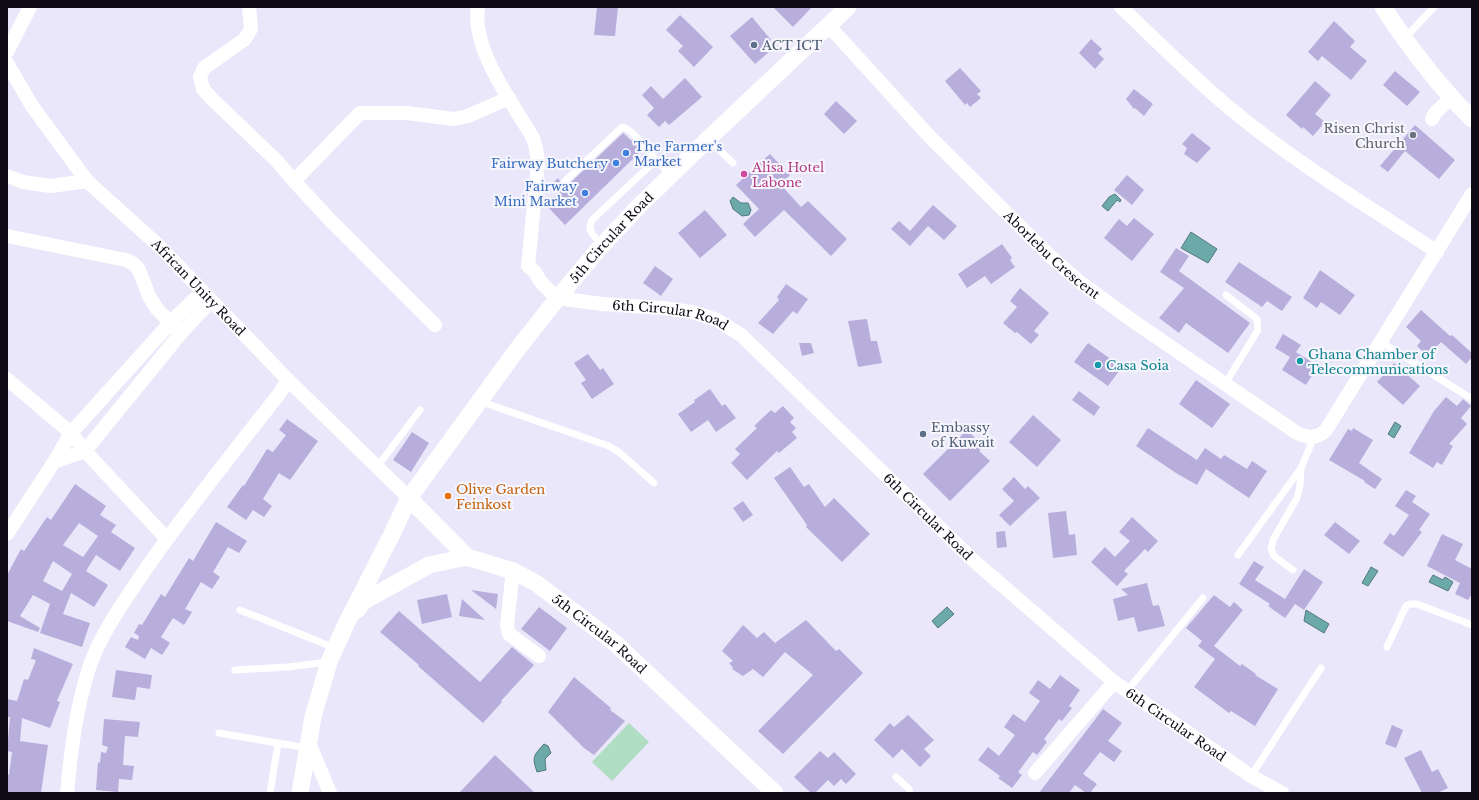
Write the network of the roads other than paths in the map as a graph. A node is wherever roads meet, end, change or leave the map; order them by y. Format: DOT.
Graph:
graph roads {
  1 [pos="30,7"];
  2 [pos="249,7"];
  3 [pos="478,7"];
  4 [pos="848,7"];
  5 [pos="1121,7"];
  6 [pos="1383,7"];
  7 [pos="1434,7"];
  8 [pos="828,25"];
  9 [pos="1404,39"];
  10 [pos="7,52"];
  11 [pos="7,63"];
  12 [pos="509,98"];
  13 [pos="1451,98"];
  14 [pos="1432,119"];
  15 [pos="1472,119"];
  16 [pos="708,139"];
  17 [pos="656,160"];
  18 [pos="733,163"];
  19 [pos="7,176"];
  20 [pos="671,176"];
  21 [pos="88,181"];
  22 [pos="565,181"];
  23 [pos="294,182"];
  24 [pos="1472,194"];
  25 [pos="7,236"];
  26 [pos="602,245"];
  27 [pos="1437,252"];
  28 [pos="1226,295"];
  29 [pos="207,296"];
  30 [pos="557,298"];
  31 [pos="171,322"];
  32 [pos="435,325"];
  33 [pos="181,333"];
  34 [pos="1381,342"];
  35 [pos="7,379"];
  36 [pos="288,380"];
  37 [pos="1225,384"];
  38 [pos="1472,399"];
  39 [pos="479,401"];
  40 [pos="420,410"];
  41 [pos="70,433"];
  42 [pos="1314,437"];
  43 [pos="85,451"];
  44 [pos="54,462"];
  45 [pos="377,467"];
  46 [pos="1301,468"];
  47 [pos="654,483"];
  48 [pos="409,498"];
  49 [pos="7,534"];
  50 [pos="167,539"];
  51 [pos="1238,555"];
  52 [pos="468,557"];
  53 [pos="1293,570"];
  54 [pos="514,571"];
  55 [pos="1203,598"];
  56 [pos="240,610"];
  57 [pos="347,622"];
  58 [pos="1472,624"];
  59 [pos="1387,647"];
  60 [pos="332,655"];
  61 [pos="539,656"];
  62 [pos="1321,668"];
  63 [pos="235,670"];
  64 [pos="1114,682"];
  65 [pos="1127,691"];
  66 [pos="219,733"];
  67 [pos="278,743"];
  68 [pos="309,746"];
  69 [pos="1036,774"];
  70 [pos="1251,776"];
  71 [pos="896,777"];
  72 [pos="67,793"];
  73 [pos="270,793"];
  74 [pos="300,793"];
  75 [pos="330,793"];
  76 [pos="776,793"];
  77 [pos="910,793"];
  78 [pos="1282,793"];
  1 -- 10 [label="street"];
  2 -- 23 [label="street"];
  3 -- 12 [label="street"];
  4 -- 8 [label="street, 5th Circular Road"];
  5 -- 27 [label="street"];
  6 -- 9 [label="street"];
  7 -- 9 [label="lane"];
  8 -- 16 [label="street, 5th Circular Road"];
  8 -- 37 [label="street, Aborlebu Crescent"];
  9 -- 13 [label="street"];
  11 -- 21 [label="street, African Unity Road"];
  12 -- 23 [label="street"];
  12 -- 30 [label="street"];
  13 -- 14 [label="street"];
  13 -- 15 [label="street"];
  16 -- 18 [label="lane"];
  16 -- 20 [label="street, 5th Circular Road"];
  17 -- 20 [label="lane"];
  17 -- 22 [label="lane"];
  17 -- 26 [label="lane"];
  19 -- 21 [label="street"];
  20 -- 26 [label="street, 5th Circular Road"];
  21 -- 29 [label="street, African Unity Road"];
  23 -- 32 [label="street"];
  24 -- 27 [label="street"];
  25 -- 31 [label="street"];
  26 -- 30 [label="street, 5th Circular Road"];
  27 -- 34 [label="street"];
  28 -- 37 [label="lane"];
  29 -- 31 [label="street"];
  29 -- 33 [label="street"];
  29 -- 36 [label="street, African Unity Road"];
  30 -- 39 [label="street, 5th Circular Road"];
  30 -- 64 [label="street, 6th Circular Road"];
  31 -- 33 [label="street"];
  31 -- 41 [label="street"];
  33 -- 43 [label="street"];
  34 -- 38 [label="lane"];
  34 -- 42 [label="street"];
  35 -- 41 [label="street"];
  36 -- 45 [label="street, African Unity Road"];
  36 -- 50 [label="street"];
  37 -- 42 [label="street, Aborlebu Crescent"];
  39 -- 47 [label="lane"];
  39 -- 48 [label="street, 5th Circular Road"];
  40 -- 45 [label="lane"];
  41 -- 43 [label="street"];
  41 -- 44 [label="street"];
  42 -- 46 [label="lane"];
  43 -- 44 [label="street"];
  43 -- 50 [label="street"];
  44 -- 49 [label="street"];
  45 -- 48 [label="street, African Unity Road"];
  46 -- 51 [label="lane"];
  46 -- 53 [label="lane"];
  48 -- 52 [label="street, 5th Circular Road"];
  48 -- 57 [label="street, 5th Circular Road"];
  50 -- 72 [label="street"];
  52 -- 54 [label="street, 5th Circular Road"];
  52 -- 57 [label="street"];
  54 -- 61 [label="street"];
  54 -- 76 [label="street, 5th Circular Road"];
  55 -- 65 [label="lane"];
  56 -- 60 [label="lane"];
  57 -- 60 [label="street, 5th Circular Road"];
  58 -- 59 [label="lane"];
  60 -- 63 [label="lane"];
  60 -- 68 [label="street, 5th Circular Road"];
  62 -- 70 [label="lane"];
  64 -- 65 [label="street, 6th Circular Road"];
  64 -- 69 [label="street"];
  65 -- 70 [label="street, 6th Circular Road"];
  66 -- 67 [label="lane"];
  67 -- 68 [label="lane"];
  67 -- 73 [label="lane"];
  68 -- 74 [label="street, 5th Circular Road"];
  68 -- 75 [label="street"];
  70 -- 78 [label="street, 6th Circular Road"];
  71 -- 77 [label="lane"];
}
